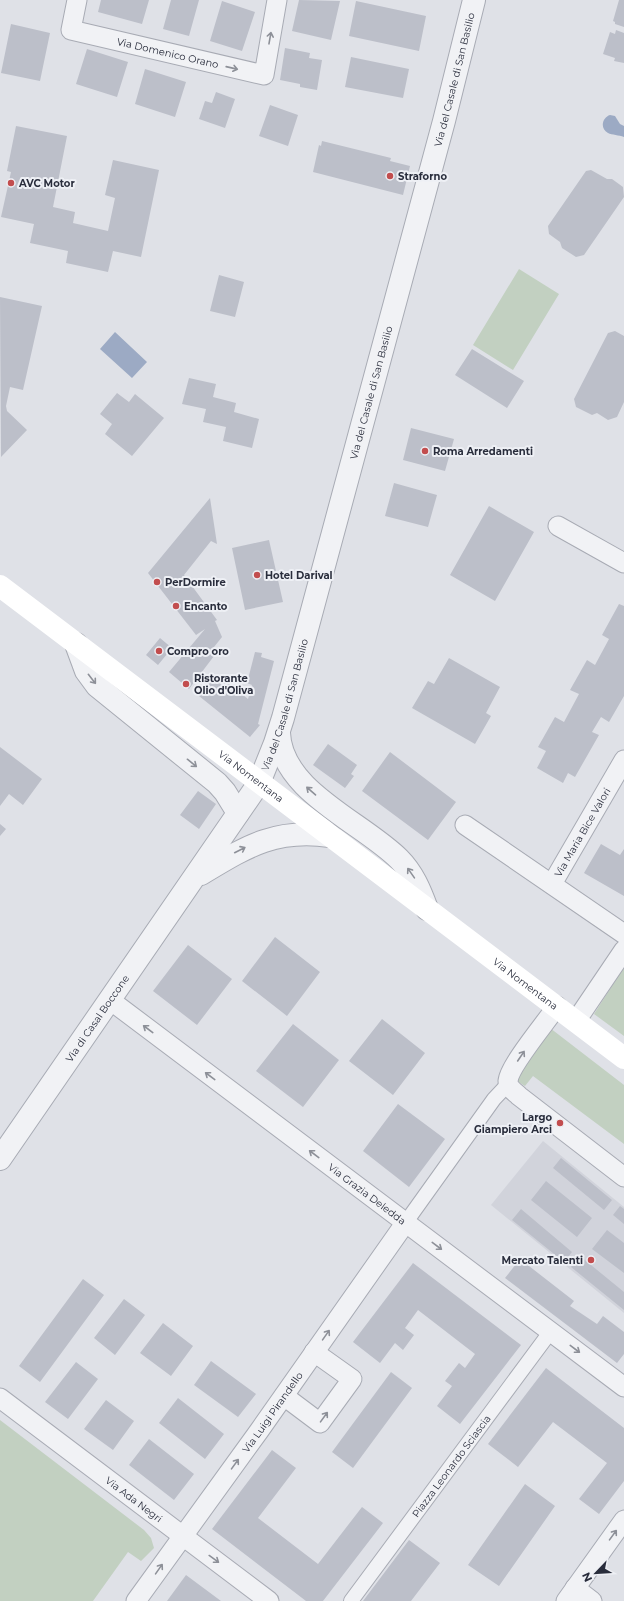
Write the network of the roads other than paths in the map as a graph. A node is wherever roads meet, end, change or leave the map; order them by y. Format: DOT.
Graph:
graph roads {
  1 [pos="77,0"];
  2 [pos="277,0"];
  3 [pos="474,0"];
  4 [pos="558,526"];
  5 [pos="624,563"];
  6 [pos="0,586"];
  7 [pos="76,644"];
  8 [pos="279,733"];
  9 [pos="624,760"];
  10 [pos="259,783"];
  11 [pos="238,813"];
  12 [pos="465,825"];
  13 [pos="330,836"];
  14 [pos="195,878"];
  15 [pos="552,884"];
  16 [pos="427,909"];
  17 [pos="624,934"];
  18 [pos="624,950"];
  19 [pos="110,1000"];
  20 [pos="557,1006"];
  21 [pos="576,1021"];
  22 [pos="624,1058"];
  23 [pos="509,1083"];
  24 [pos="0,1159"];
  25 [pos="624,1176"];
  26 [pos="406,1222"];
  27 [pos="551,1332"];
  28 [pos="314,1352"];
  29 [pos="624,1387"];
  30 [pos="284,1396"];
  31 [pos="0,1398"];
  32 [pos="624,1520"];
  33 [pos="182,1536"];
  34 [pos="570,1595"];
  35 [pos="136,1601"];
  36 [pos="269,1601"];
  37 [pos="351,1601"];
  38 [pos="592,1601"];
  1 -- 2 [label="street, Via Domenico Orano, one-way"];
  3 -- 8 [label="street, Via del Casale di San Basilio"];
  4 -- 5 [label="street"];
  6 -- 7 [label="main road, Via Nomentana"];
  7 -- 10 [label="main road, Via Nomentana"];
  7 -- 11 [label="street, one-way"];
  8 -- 10 [label="street, Via del Casale di San Basilio"];
  16 -- 8 [label="street, one-way"];
  9 -- 15 [label="street, Via Maria Bice Valori"];
  10 -- 11 [label="street, Via di Casal Boccone"];
  10 -- 13 [label="main road, Via Nomentana"];
  11 -- 14 [label="street, Via di Casal Boccone"];
  12 -- 15 [label="street, Via Maria Bice Valori"];
  14 -- 13 [label="street, Via di Casal Boccone, one-way"];
  13 -- 16 [label="main road, Via Nomentana"];
  14 -- 19 [label="street, Via di Casal Boccone"];
  15 -- 17 [label="street, Via Maria Bice Valori"];
  16 -- 20 [label="main road, Via Nomentana"];
  18 -- 21 [label="street"];
  19 -- 24 [label="street, Via di Casal Boccone"];
  26 -- 19 [label="street, Via Grazia Deledda, one-way"];
  20 -- 21 [label="main road, Via Nomentana"];
  23 -- 20 [label="street, one-way"];
  21 -- 22 [label="main road, Via Nomentana"];
  23 -- 25 [label="street"];
  23 -- 26 [label="street"];
  26 -- 27 [label="street, Via Grazia Deledda, one-way"];
  28 -- 26 [label="street, Via Luigi Pirandello, one-way"];
  27 -- 29 [label="street, Via Grazia Deledda, one-way"];
  27 -- 37 [label="street, Piazza Leonardo Sciascia"];
  28 -- 30 [label="street, Via Luigi Pirandello"];
  30 -- 28 [label="street, one-way"];
  33 -- 30 [label="street, Via Luigi Pirandello, one-way"];
  31 -- 33 [label="street, Via Ada Negri"];
  34 -- 32 [label="street, one-way"];
  35 -- 33 [label="street, Via Luigi Pirandello, one-way"];
  33 -- 36 [label="street, Via Ada Negri, one-way"];
  34 -- 38 [label="street"];
}
